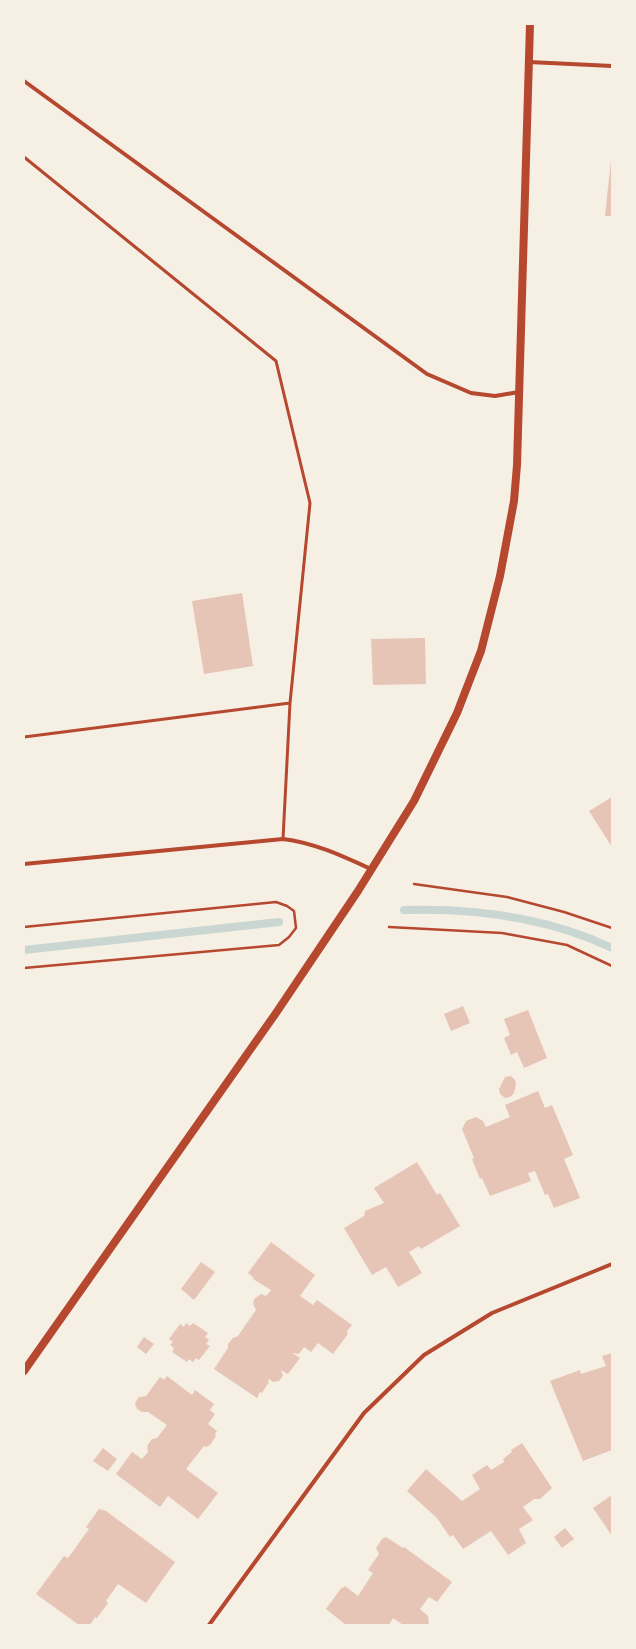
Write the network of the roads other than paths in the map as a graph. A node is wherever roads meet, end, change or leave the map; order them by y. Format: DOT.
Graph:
graph roads {
  1 [pos="530,24"];
  2 [pos="529,62"];
  3 [pos="612,66"];
  4 [pos="24,81"];
  5 [pos="24,157"];
  6 [pos="519,392"];
  7 [pos="290,703"];
  8 [pos="24,737"];
  9 [pos="283,839"];
  10 [pos="24,864"];
  11 [pos="371,869"];
  12 [pos="612,1264"];
  13 [pos="24,1371"];
  14 [pos="209,1625"];
  1 -- 2 [label="main road"];
  2 -- 3 [label="street"];
  2 -- 6 [label="main road"];
  4 -- 6 [label="street"];
  5 -- 7 [label="lane"];
  6 -- 11 [label="main road"];
  7 -- 8 [label="lane"];
  7 -- 9 [label="lane"];
  9 -- 10 [label="street"];
  9 -- 11 [label="street"];
  11 -- 13 [label="main road"];
  12 -- 14 [label="street"];
}
